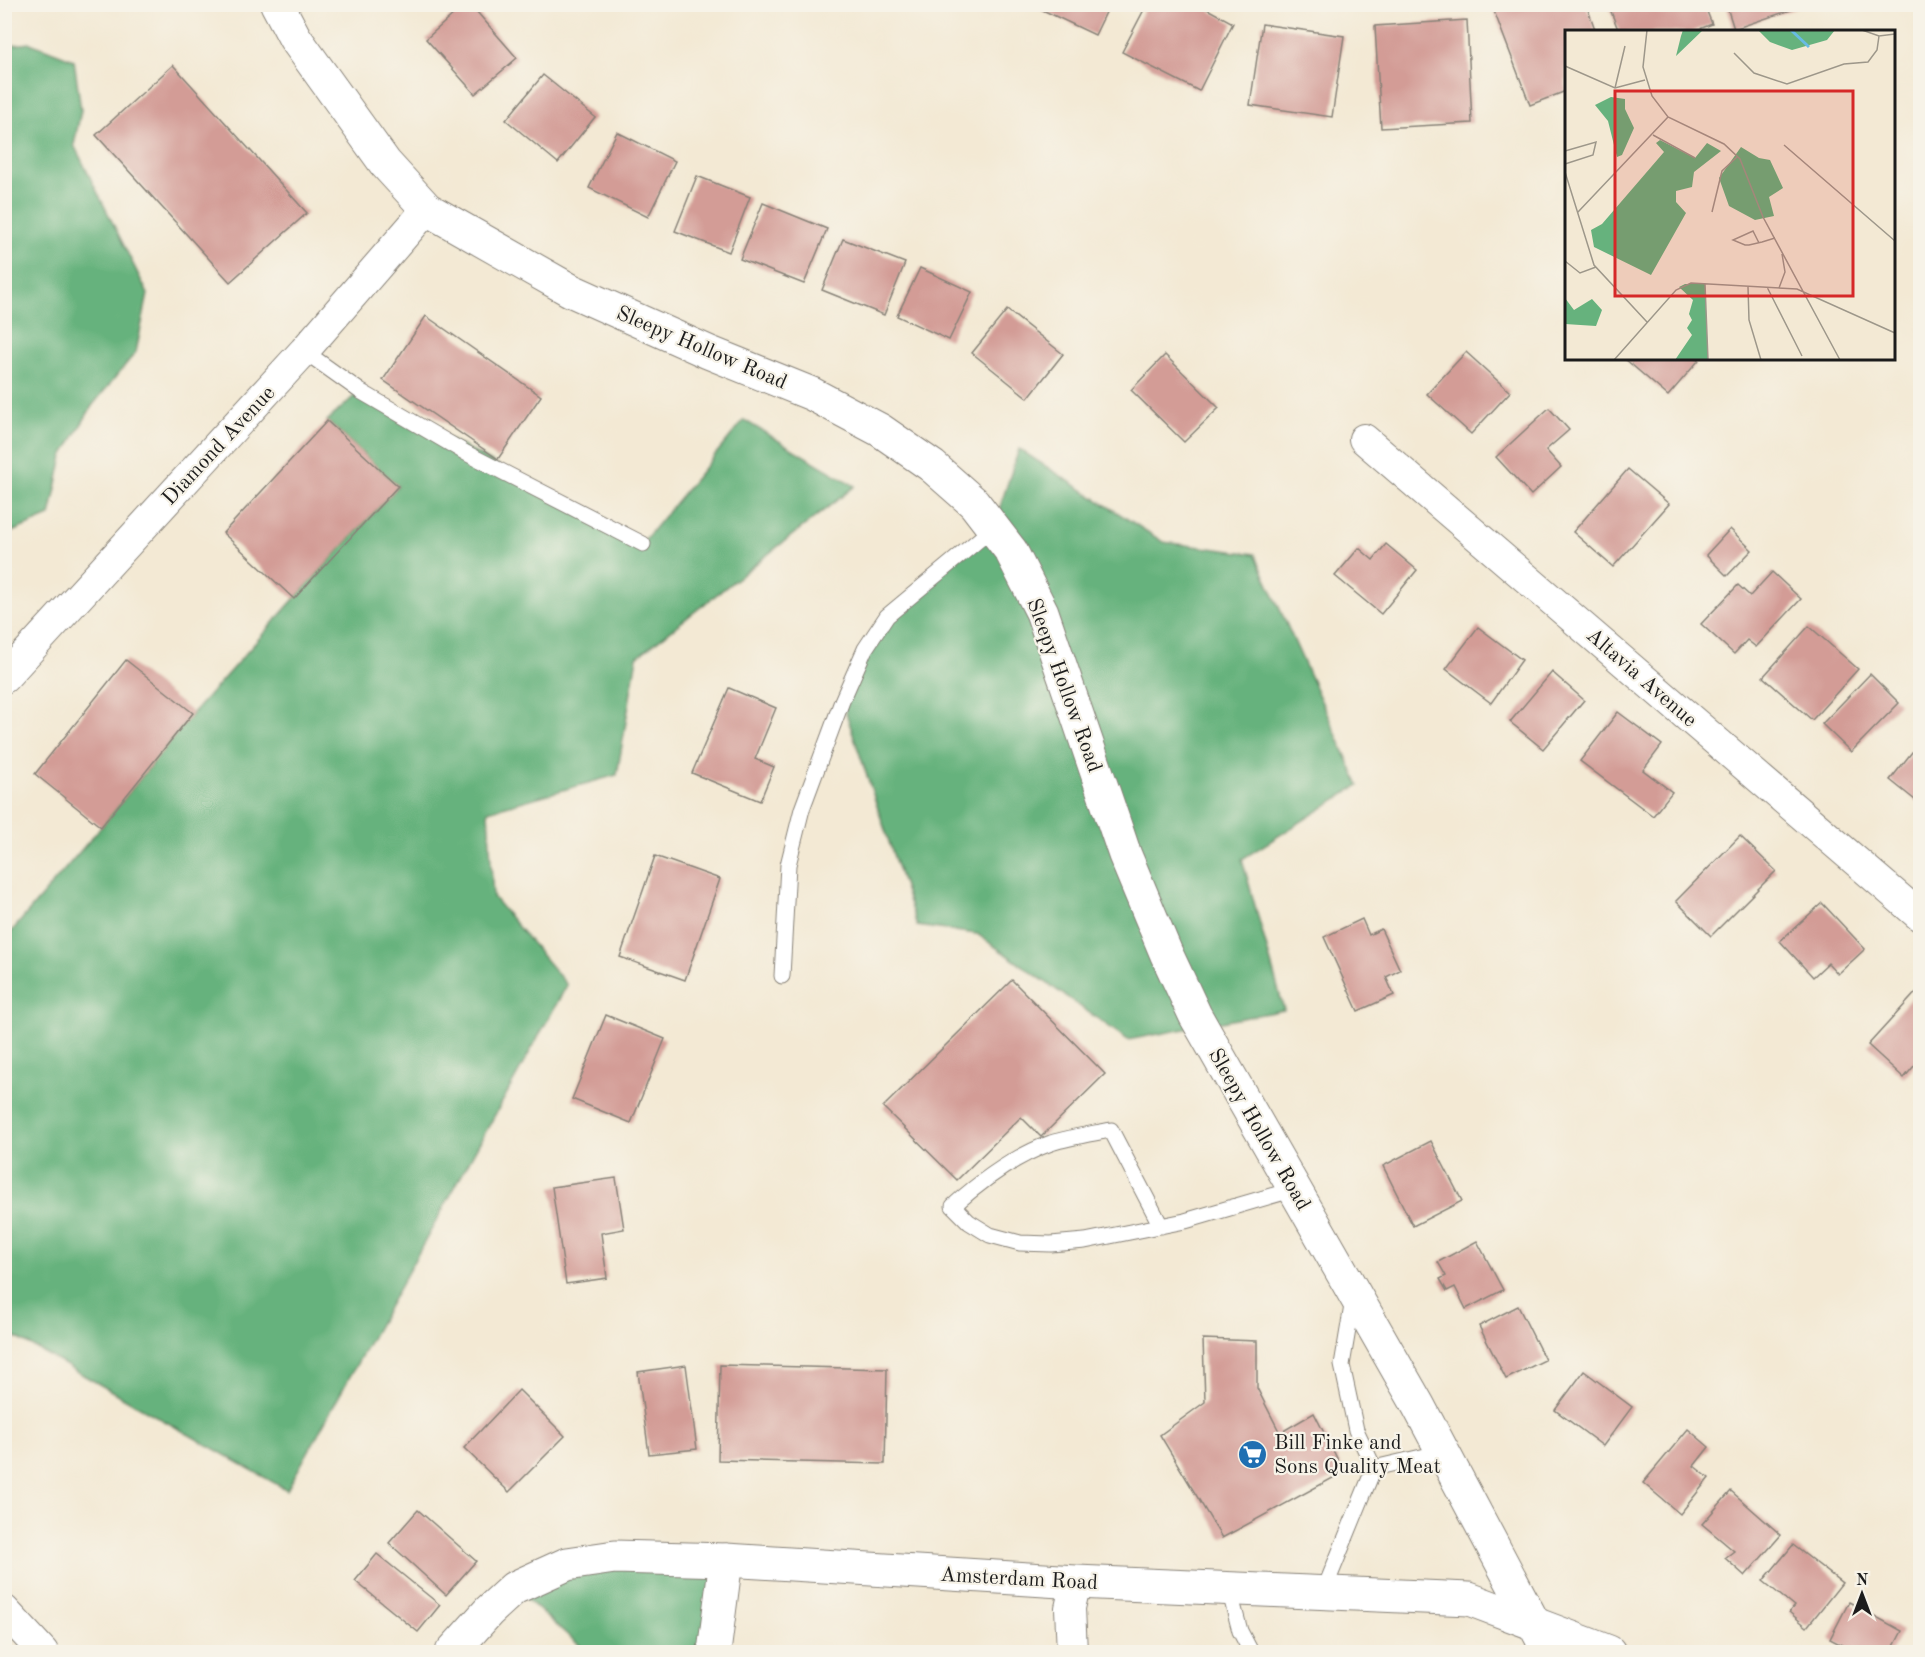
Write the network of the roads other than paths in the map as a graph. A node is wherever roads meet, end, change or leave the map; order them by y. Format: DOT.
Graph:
graph roads {
  1 [pos="278,4"];
  2 [pos="428,209"];
  3 [pos="304,351"];
  4 [pos="1364,439"];
  5 [pos="993,528"];
  6 [pos="643,544"];
  7 [pos="4,678"];
  8 [pos="1920,916"];
  9 [pos="782,976"];
  10 [pos="1295,1189"];
  11 [pos="1161,1226"];
  12 [pos="1354,1293"];
  13 [pos="1443,1452"];
  14 [pos="1374,1468"];
  15 [pos="726,1560"];
  16 [pos="1076,1582"];
  17 [pos="1229,1589"];
  18 [pos="1323,1593"];
  19 [pos="4,1610"];
  20 [pos="1534,1622"];
  21 [pos="43,1653"];
  22 [pos="452,1653"];
  23 [pos="714,1653"];
  24 [pos="1072,1653"];
  25 [pos="1251,1653"];
  26 [pos="1549,1653"];
  27 [pos="1609,1653"];
  1 -- 2 [label="main road, Sleepy Hollow Road"];
  2 -- 3 [label="street, Diamond Avenue"];
  2 -- 5 [label="main road, Sleepy Hollow Road"];
  3 -- 6 [label="lane"];
  3 -- 7 [label="street, Diamond Avenue"];
  4 -- 8 [label="street, Altavia Avenue"];
  5 -- 9 [label="lane"];
  5 -- 10 [label="main road, Sleepy Hollow Road"];
  10 -- 11 [label="lane"];
  10 -- 12 [label="main road, Sleepy Hollow Road"];
  11 -- 11 [label="lane"];
  12 -- 13 [label="main road, Sleepy Hollow Road"];
  12 -- 14 [label="lane"];
  13 -- 14 [label="lane"];
  13 -- 20 [label="main road, Sleepy Hollow Road"];
  14 -- 18 [label="lane"];
  15 -- 16 [label="main road, Amsterdam Road"];
  15 -- 22 [label="main road, Amsterdam Road"];
  15 -- 23 [label="main road"];
  16 -- 17 [label="main road, Amsterdam Road"];
  16 -- 24 [label="street"];
  17 -- 18 [label="main road, Amsterdam Road"];
  17 -- 25 [label="lane"];
  18 -- 20 [label="main road, Amsterdam Road"];
  19 -- 21 [label="street"];
  20 -- 26 [label="main road, Sleepy Hollow Road"];
  20 -- 27 [label="main road, Amsterdam Road"];
}
